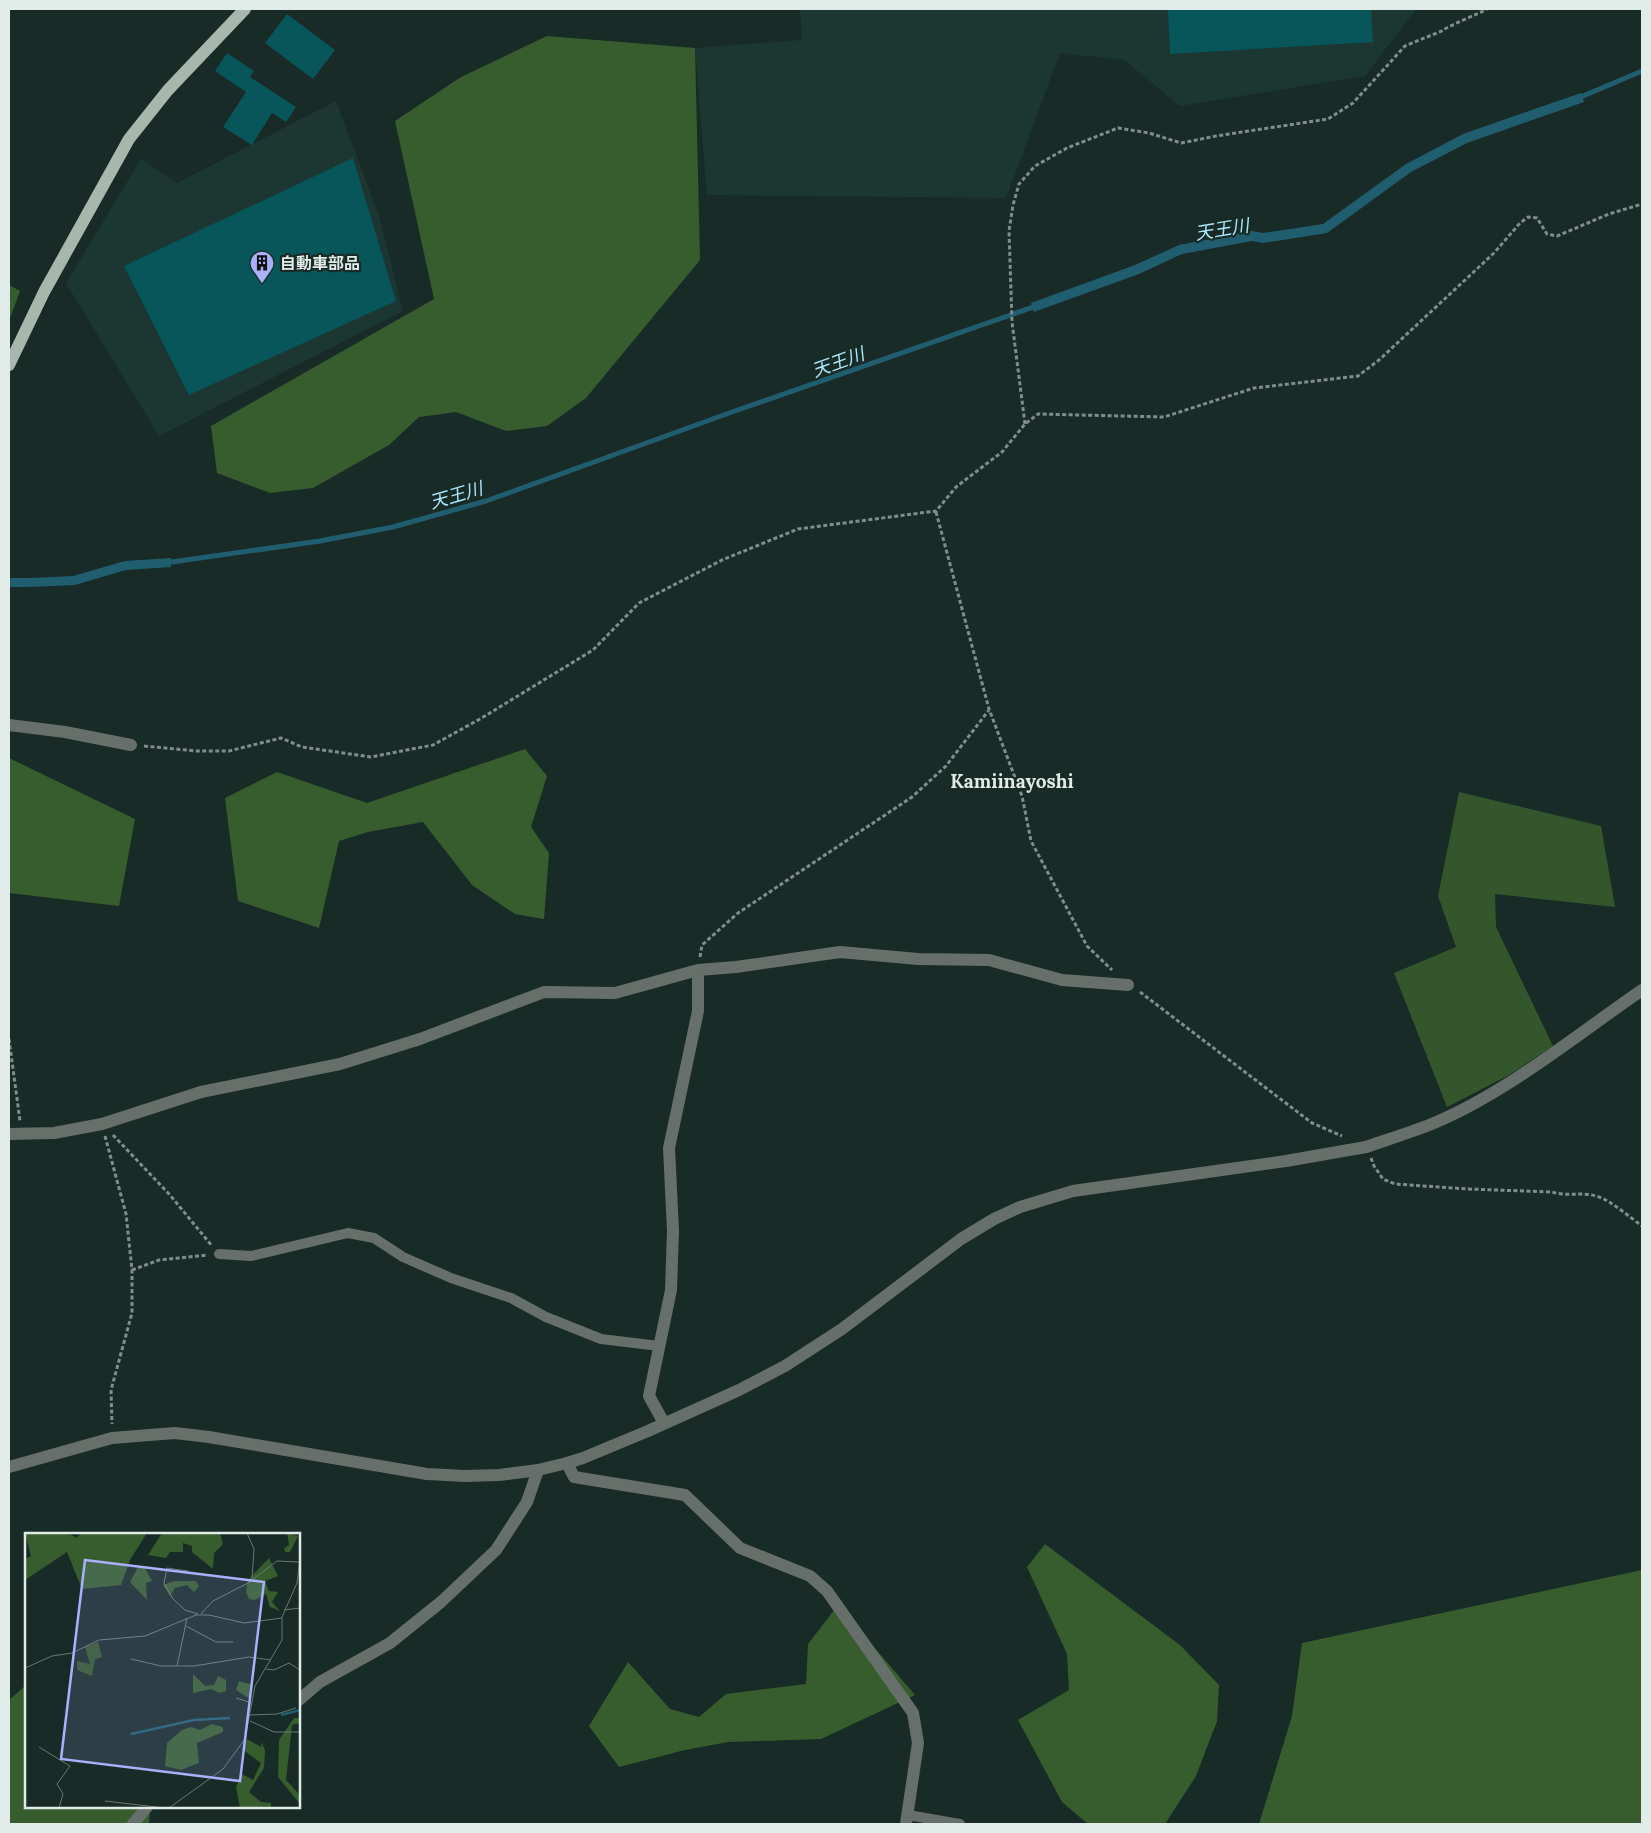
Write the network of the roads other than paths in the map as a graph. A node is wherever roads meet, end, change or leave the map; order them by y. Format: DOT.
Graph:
graph roads {
  1 [pos="245,9"];
  2 [pos="9,365"];
  3 [pos="9,725"];
  4 [pos="131,744"];
  5 [pos="698,970"];
  6 [pos="1128,986"];
  7 [pos="1642,990"];
  8 [pos="9,1134"];
  9 [pos="218,1254"];
  10 [pos="660,1346"];
  11 [pos="664,1423"];
  12 [pos="567,1463"];
  13 [pos="9,1467"];
  14 [pos="538,1470"];
  15 [pos="300,1699"];
  16 [pos="146,1808"];
  17 [pos="907,1820"];
  18 [pos="133,1824"];
  19 [pos="960,1824"];
  1 -- 2 [label="main road"];
  3 -- 4 [label="street"];
  5 -- 6 [label="street"];
  5 -- 8 [label="street"];
  5 -- 10 [label="street"];
  7 -- 11 [label="street"];
  9 -- 10 [label="lane"];
  10 -- 11 [label="street"];
  11 -- 12 [label="street"];
  12 -- 14 [label="street"];
  12 -- 17 [label="street"];
  13 -- 14 [label="street"];
  14 -- 15 [label="street"];
  16 -- 18 [label="street"];
  17 -- 19 [label="lane"];
}
